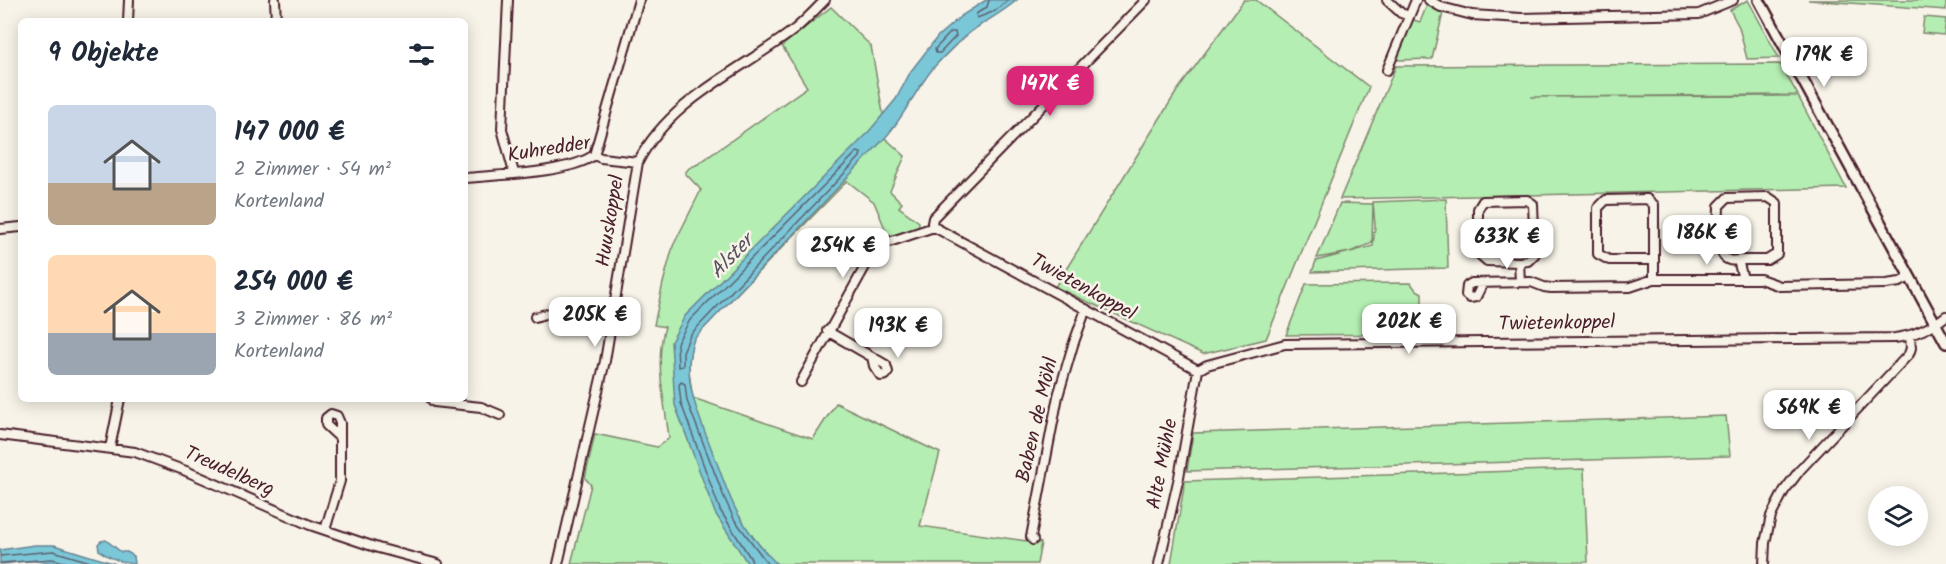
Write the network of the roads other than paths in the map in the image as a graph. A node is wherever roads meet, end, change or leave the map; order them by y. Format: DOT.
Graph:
graph roads {
  1 [pos="129,0"];
  2 [pos="275,0"];
  3 [pos="508,0"];
  4 [pos="639,0"];
  5 [pos="825,0"];
  6 [pos="1146,0"];
  7 [pos="1387,0"];
  8 [pos="1416,0"];
  9 [pos="1429,0"];
  10 [pos="1732,0"];
  11 [pos="1759,0"];
  12 [pos="1409,16"];
  13 [pos="128,18"];
  14 [pos="276,18"];
  15 [pos="1388,70"];
  16 [pos="594,155"];
  17 [pos="638,162"];
  18 [pos="514,173"];
  19 [pos="468,178"];
  20 [pos="933,225"];
  21 [pos="18,227"];
  22 [pos="0,229"];
  23 [pos="1653,260"];
  24 [pos="1738,260"];
  25 [pos="1519,262"];
  26 [pos="1910,277"];
  27 [pos="1654,279"];
  28 [pos="1743,279"];
  29 [pos="1520,282"];
  30 [pos="1483,283"];
  31 [pos="1086,309"];
  32 [pos="1946,316"];
  33 [pos="535,317"];
  34 [pos="613,320"];
  35 [pos="1935,324"];
  36 [pos="827,331"];
  37 [pos="1910,336"];
  38 [pos="1946,343"];
  39 [pos="872,357"];
  40 [pos="1198,370"];
  41 [pos="801,382"];
  42 [pos="119,402"];
  43 [pos="434,402"];
  44 [pos="500,415"];
  45 [pos="0,435"];
  46 [pos="340,438"];
  47 [pos="110,448"];
  48 [pos="325,530"];
  49 [pos="1033,540"];
  50 [pos="438,564"];
  51 [pos="558,564"];
  52 [pos="1160,564"];
  53 [pos="1764,564"];
  1 -- 13 [label="street"];
  2 -- 14 [label="street"];
  3 -- 18 [label="street"];
  4 -- 16 [label="street"];
  5 -- 17 [label="street, Huuskoppel"];
  6 -- 20 [label="street"];
  7 -- 12 [label="street"];
  8 -- 12 [label="street"];
  9 -- 10 [label="street"];
  11 -- 26 [label="street"];
  12 -- 15 [label="street"];
  16 -- 17 [label="street, Kuhredder"];
  16 -- 18 [label="street, Kuhredder"];
  17 -- 34 [label="street, Huuskoppel"];
  18 -- 19 [label="street, Kuhredder"];
  20 -- 31 [label="street, Twietenkoppel"];
  20 -- 36 [label="street"];
  21 -- 22 [label="street"];
  23 -- 23 [label="street"];
  23 -- 27 [label="street"];
  24 -- 24 [label="street"];
  24 -- 28 [label="street"];
  25 -- 25 [label="street"];
  25 -- 29 [label="street"];
  26 -- 28 [label="street"];
  26 -- 35 [label="street"];
  27 -- 28 [label="street"];
  27 -- 29 [label="street"];
  29 -- 30 [label="street"];
  31 -- 40 [label="street, Twietenkoppel"];
  31 -- 49 [label="street, Baben de Möhl"];
  32 -- 35 [label="street, Twietenkoppel"];
  33 -- 34 [label="street"];
  34 -- 51 [label="street, Huuskoppel"];
  35 -- 37 [label="street, Twietenkoppel"];
  35 -- 38 [label="street"];
  36 -- 39 [label="street"];
  36 -- 41 [label="street"];
  37 -- 40 [label="street, Twietenkoppel"];
  37 -- 53 [label="street"];
  40 -- 52 [label="street, Alte Mühle"];
  42 -- 47 [label="street"];
  43 -- 44 [label="street"];
  45 -- 47 [label="street, Treudelberg"];
  46 -- 48 [label="street"];
  47 -- 48 [label="street, Treudelberg"];
  48 -- 50 [label="street, Treudelberg"];
}
